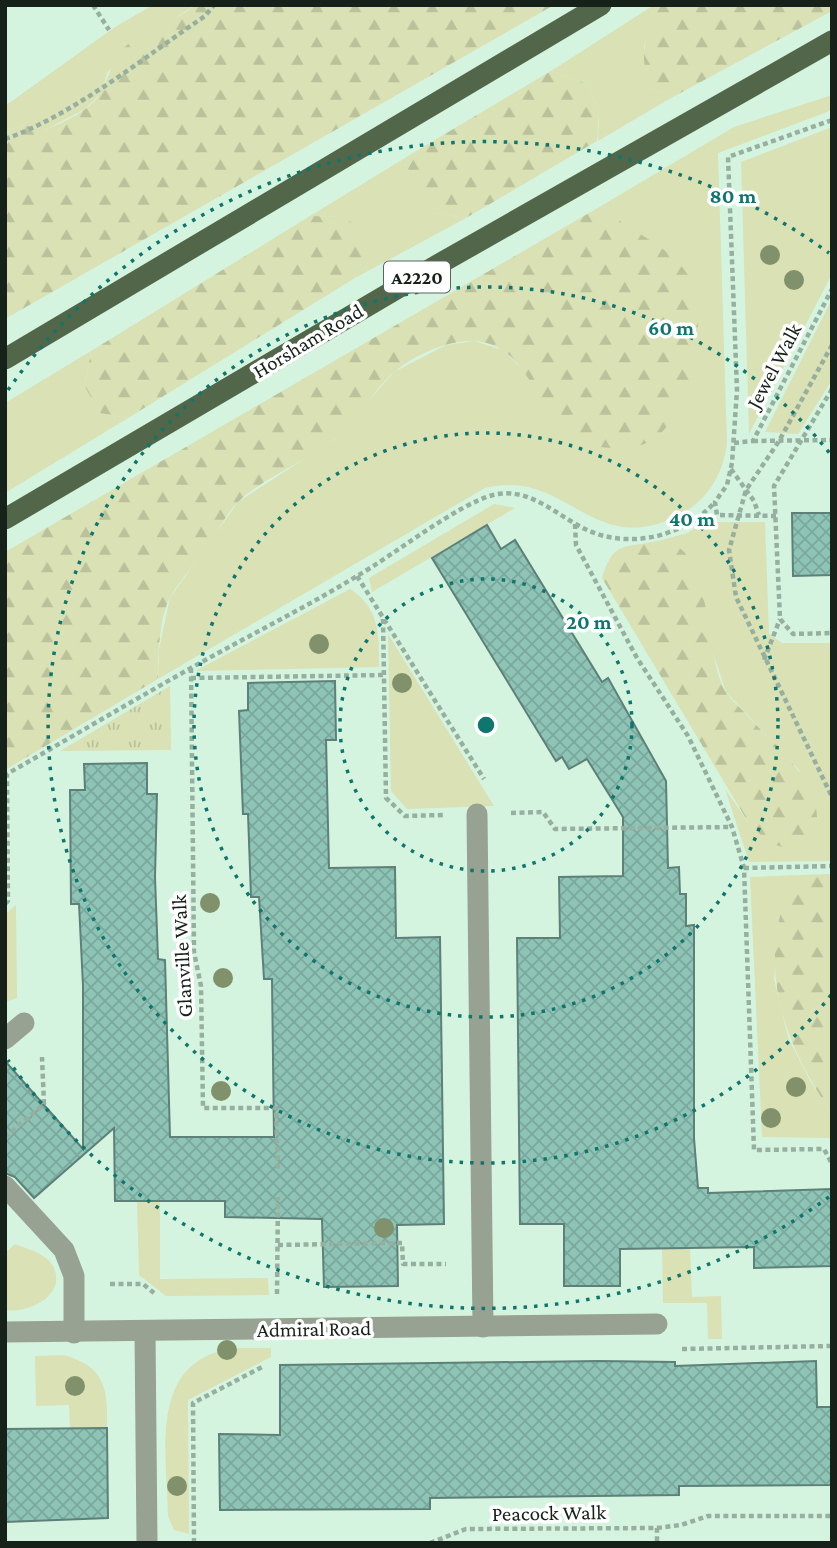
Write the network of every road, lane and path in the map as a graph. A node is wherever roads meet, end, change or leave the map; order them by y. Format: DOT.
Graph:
graph roads {
  1 [pos="93,5"];
  2 [pos="214,5"];
  3 [pos="601,5"];
  4 [pos="109,30"];
  5 [pos="832,41"];
  6 [pos="832,120"];
  7 [pos="5,139"];
  8 [pos="832,289"];
  9 [pos="832,345"];
  10 [pos="5,359"];
  11 [pos="832,389"];
  12 [pos="800,440"];
  13 [pos="832,440"];
  14 [pos="753,441"];
  15 [pos="779,441"];
  16 [pos="734,443"];
  17 [pos="731,469"];
  18 [pos="746,490"];
  19 [pos="715,502"];
  20 [pos="737,515"];
  21 [pos="759,515"];
  22 [pos="776,516"];
  23 [pos="5,519"];
  24 [pos="575,523"];
  25 [pos="357,576"];
  26 [pos="780,619"];
  27 [pos="832,634"];
  28 [pos="764,661"];
  29 [pos="191,667"];
  30 [pos="384,675"];
  31 [pos="191,678"];
  32 [pos="485,780"];
  33 [pos="832,797"];
  34 [pos="477,814"];
  35 [pos="832,866"];
  36 [pos="744,867"];
  37 [pos="7,902"];
  38 [pos="24,1023"];
  39 [pos="5,1039"];
  40 [pos="5,1137"];
  41 [pos="832,1164"];
  42 [pos="278,1171"];
  43 [pos="5,1186"];
  44 [pos="278,1197"];
  45 [pos="278,1245"];
  46 [pos="482,1263"];
  47 [pos="277,1301"];
  48 [pos="657,1324"];
  49 [pos="483,1327"];
  50 [pos="5,1332"];
  51 [pos="145,1332"];
  52 [pos="74,1333"];
  53 [pos="832,1346"];
  54 [pos="266,1365"];
  55 [pos="832,1516"];
  56 [pos="657,1528"];
  57 [pos="147,1543"];
  58 [pos="194,1543"];
  59 [pos="430,1543"];
  60 [pos="657,1543"];
  1 -- 4 [label="path"];
  2 -- 7 [label="path"];
  3 -- 10 [label="main road"];
  5 -- 23 [label="main road, Horsham Road / A2220"];
  6 -- 16 [label="path, Jewel Walk"];
  8 -- 14 [label="path, Jewel Walk"];
  9 -- 15 [label="path"];
  11 -- 12 [label="path"];
  12 -- 13 [label="path"];
  12 -- 15 [label="path"];
  12 -- 22 [label="path"];
  14 -- 15 [label="path"];
  14 -- 16 [label="path, Jewel Walk"];
  15 -- 18 [label="path"];
  16 -- 17 [label="path, Jewel Walk"];
  17 -- 18 [label="path"];
  17 -- 19 [label="path, Jewel Walk"];
  18 -- 20 [label="path"];
  18 -- 21 [label="path"];
  19 -- 20 [label="path"];
  19 -- 24 [label="path"];
  20 -- 21 [label="path"];
  20 -- 28 [label="path"];
  21 -- 22 [label="path"];
  22 -- 26 [label="path"];
  24 -- 25 [label="path"];
  24 -- 36 [label="path"];
  25 -- 29 [label="path"];
  25 -- 32 [label="path"];
  26 -- 27 [label="path"];
  26 -- 28 [label="path"];
  28 -- 33 [label="path"];
  29 -- 31 [label="path, Glanville Walk"];
  29 -- 37 [label="path"];
  30 -- 31 [label="path"];
  31 -- 42 [label="path, Glanville Walk"];
  34 -- 46 [label="street"];
  35 -- 36 [label="path"];
  36 -- 41 [label="path"];
  38 -- 39 [label="street"];
  38 -- 40 [label="path"];
  43 -- 52 [label="street"];
  44 -- 45 [label="path"];
  45 -- 46 [label="path"];
  45 -- 47 [label="path"];
  46 -- 49 [label="street"];
  48 -- 49 [label="street, Admiral Road"];
  48 -- 53 [label="path"];
  49 -- 51 [label="street, Admiral Road"];
  50 -- 52 [label="street, Admiral Road"];
  51 -- 52 [label="street, Admiral Road"];
  51 -- 57 [label="street"];
  54 -- 58 [label="path"];
  55 -- 56 [label="path, Peacock Walk"];
  56 -- 59 [label="path, Peacock Walk"];
  56 -- 60 [label="path"];
}
